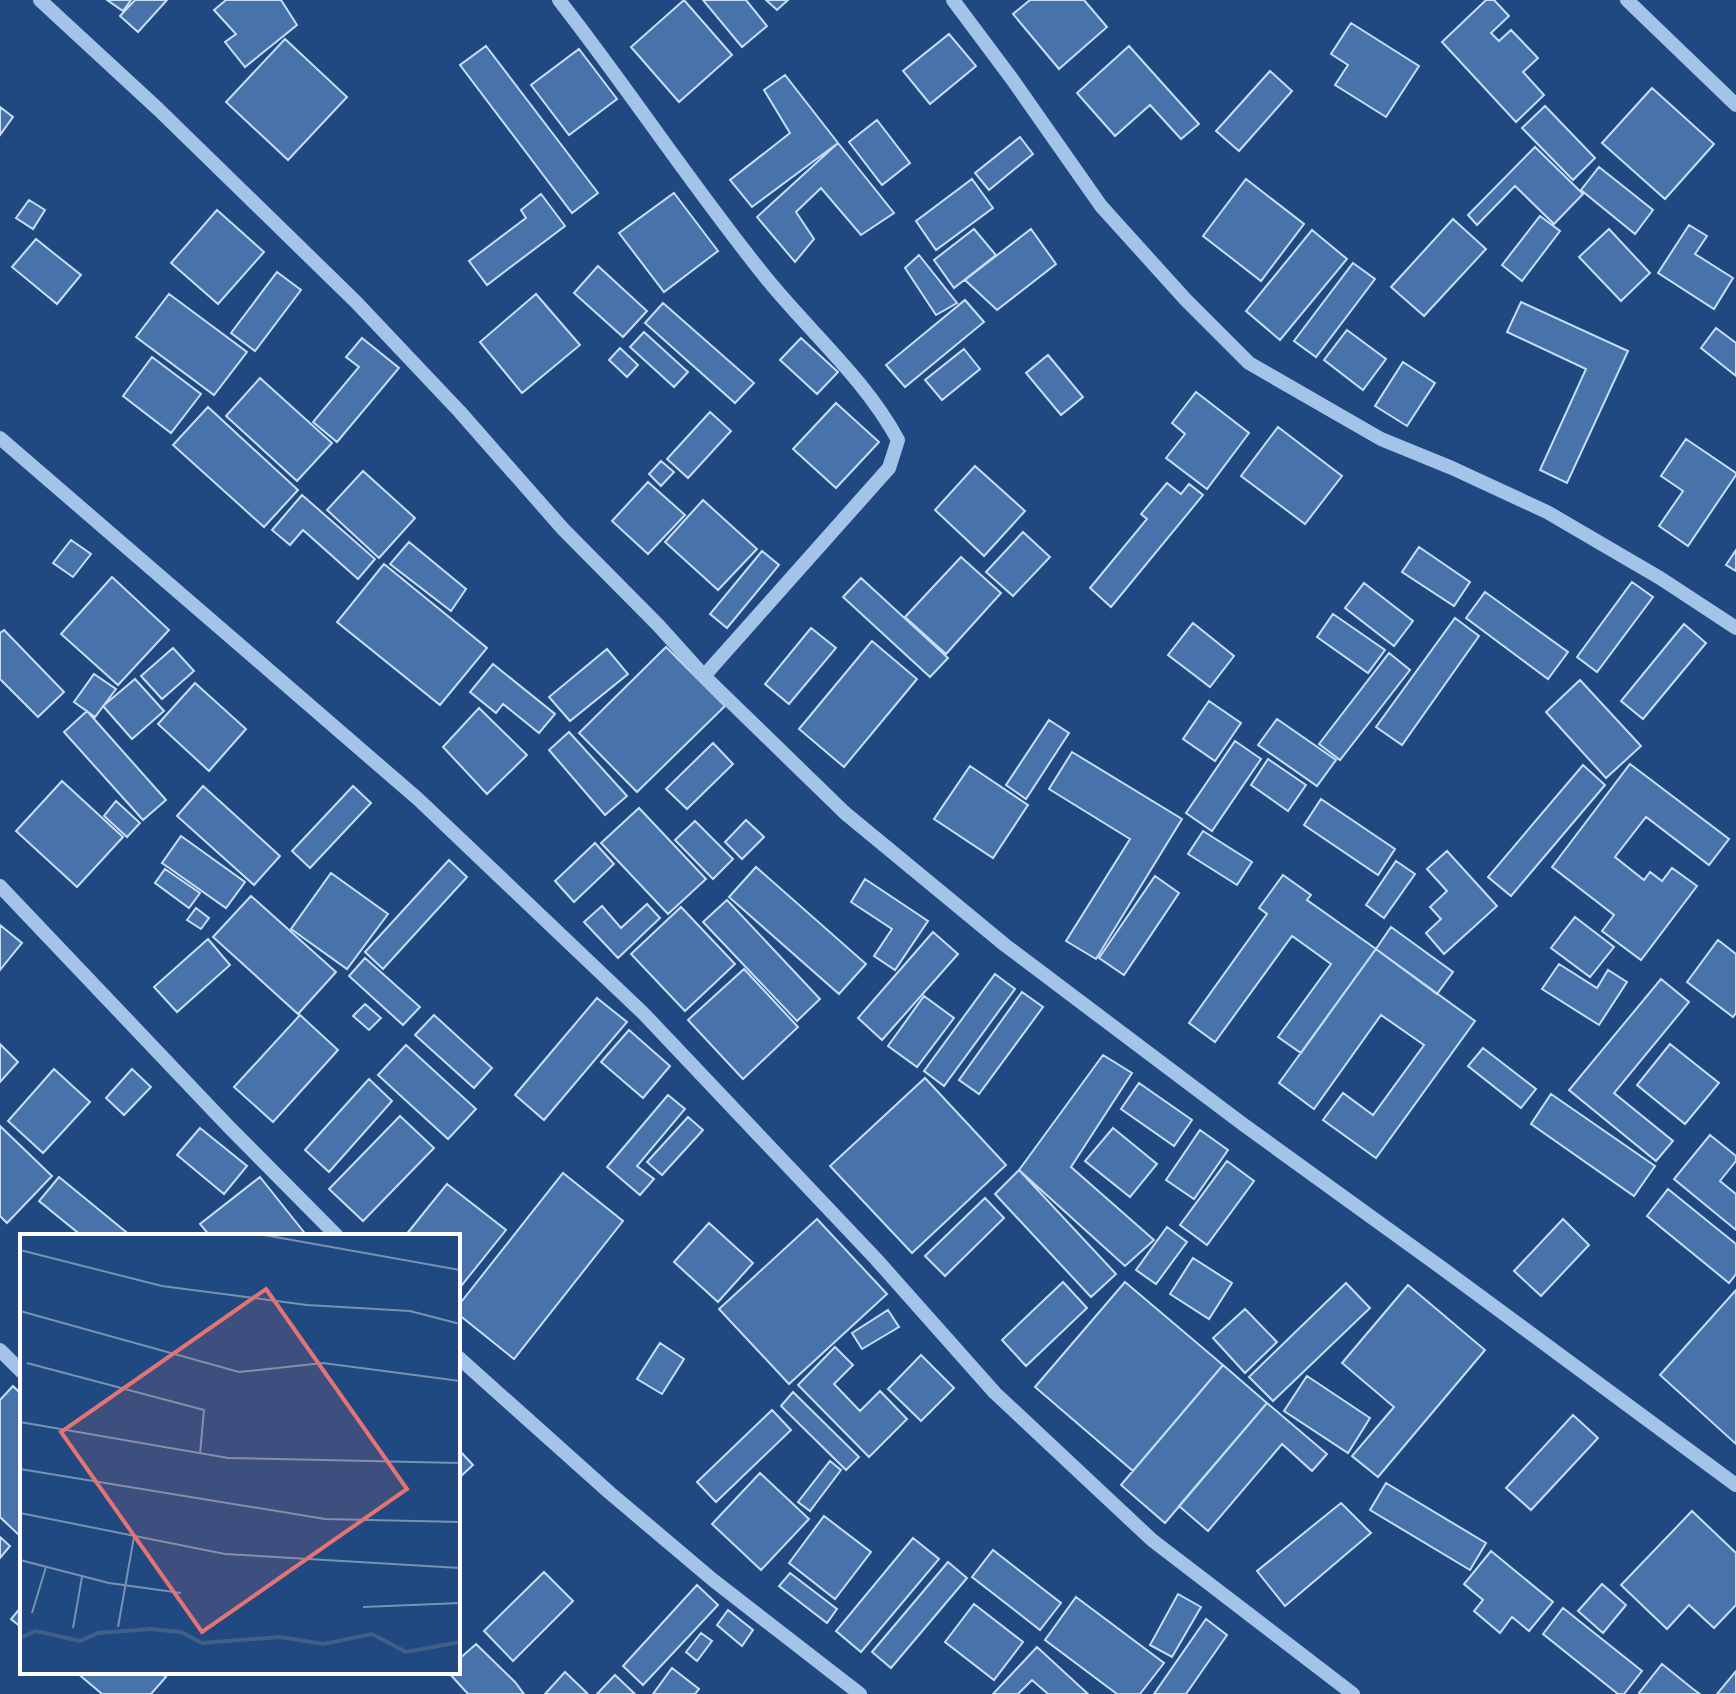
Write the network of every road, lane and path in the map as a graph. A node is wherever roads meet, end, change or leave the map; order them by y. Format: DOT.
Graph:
graph roads {
  1 [pos="40,0"];
  2 [pos="559,0"];
  3 [pos="953,0"];
  4 [pos="1627,0"];
  5 [pos="1736,105"];
  6 [pos="0,438"];
  7 [pos="1736,628"];
  8 [pos="704,676"];
  9 [pos="0,886"];
  10 [pos="335,1234"];
  11 [pos="0,1350"];
  12 [pos="460,1359"];
  13 [pos="20,1370"];
  14 [pos="1736,1485"];
  15 [pos="860,1694"];
  16 [pos="1353,1694"];
  1 -- 8 [label="street"];
  2 -- 8 [label="street"];
  3 -- 7 [label="street"];
  4 -- 5 [label="street"];
  6 -- 16 [label="street"];
  8 -- 14 [label="street"];
  9 -- 10 [label="street"];
  11 -- 13 [label="street"];
  12 -- 15 [label="street"];
}
